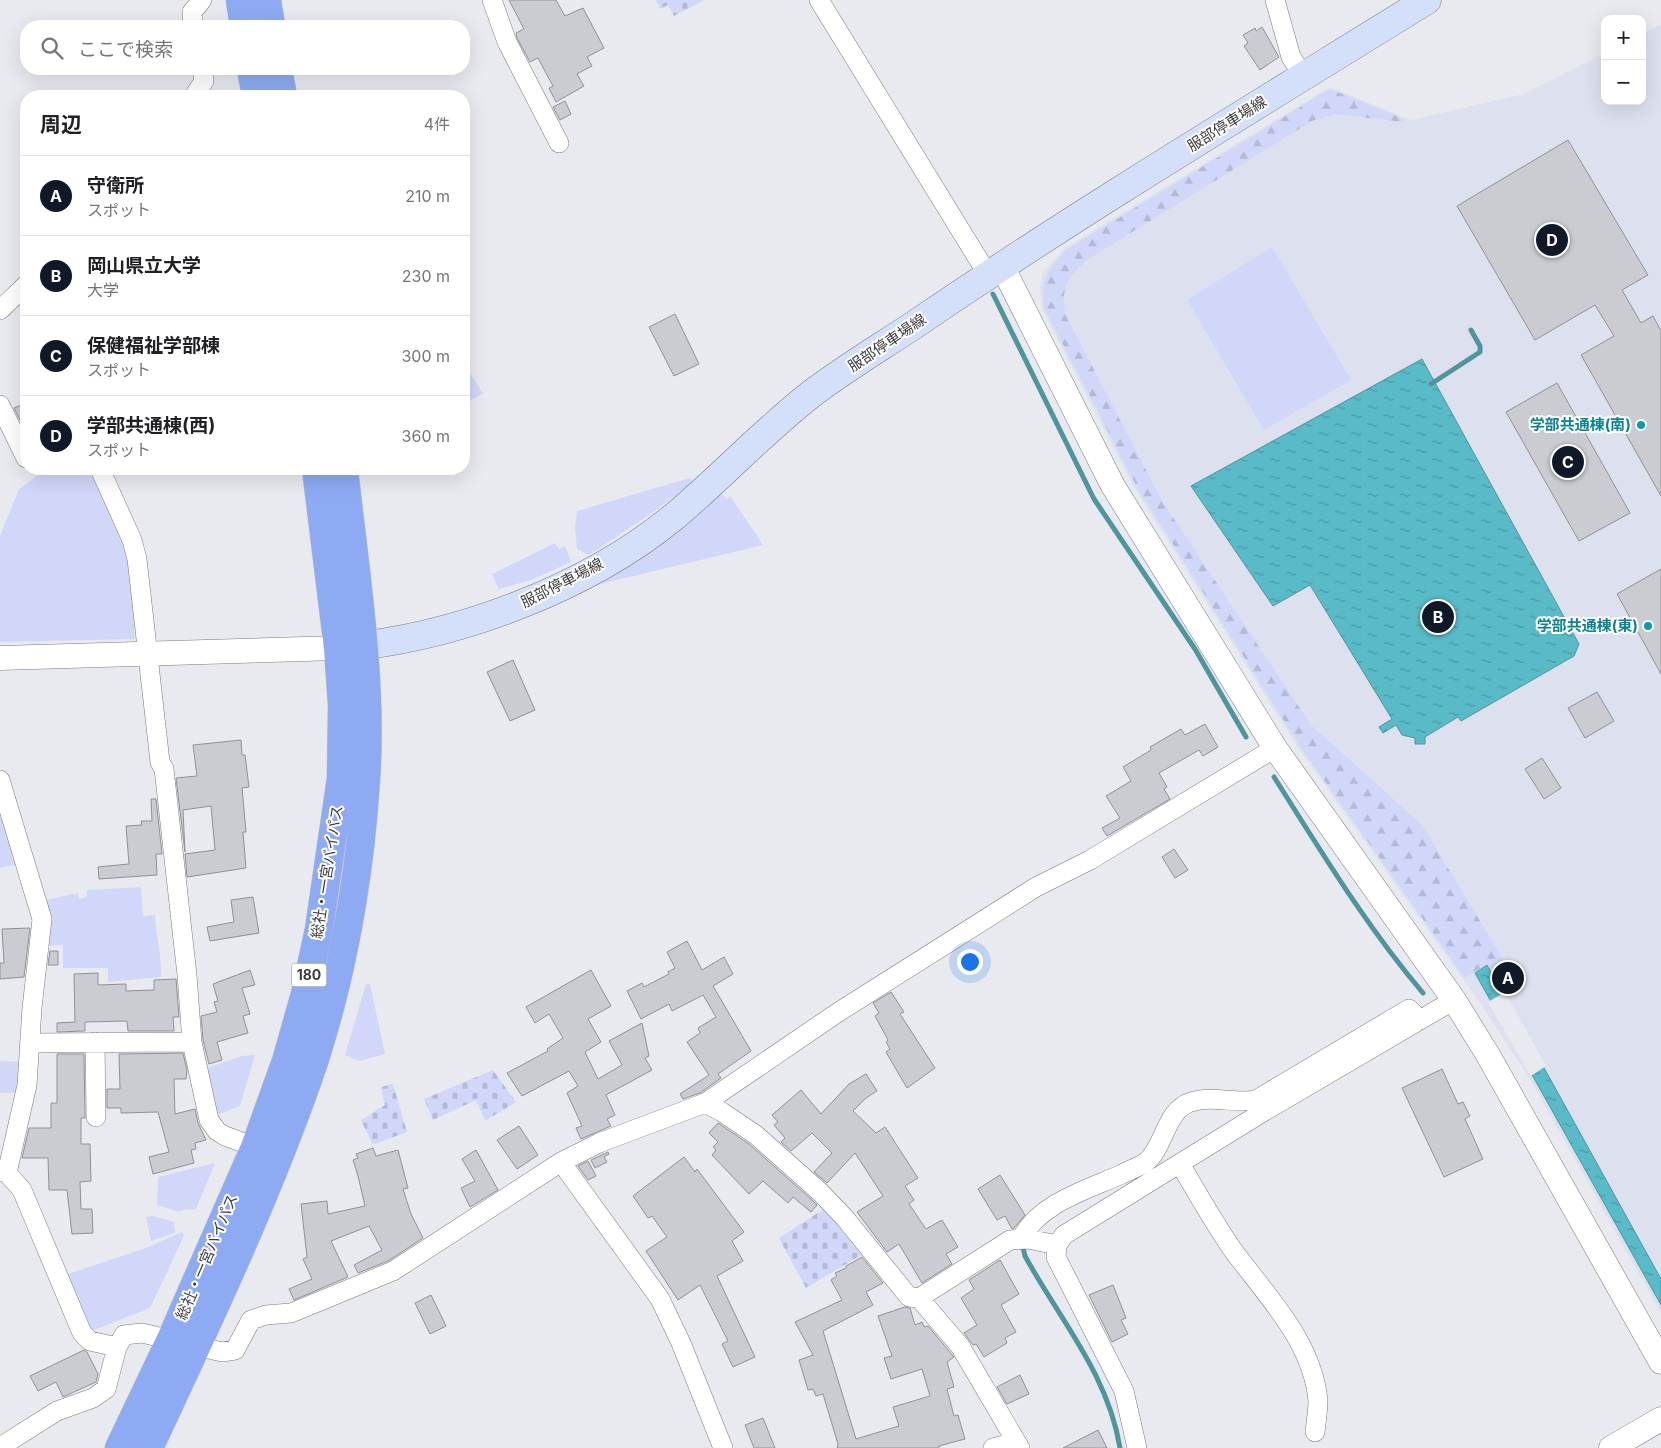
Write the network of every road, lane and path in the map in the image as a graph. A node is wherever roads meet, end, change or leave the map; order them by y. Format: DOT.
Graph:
graph roads {
  1 [pos="202,0"];
  2 [pos="240,0"];
  3 [pos="266,0"];
  4 [pos="492,0"];
  5 [pos="819,0"];
  6 [pos="1275,0"];
  7 [pos="1427,0"];
  8 [pos="193,20"];
  9 [pos="243,20"];
  10 [pos="270,20"];
  11 [pos="203,75"];
  12 [pos="252,75"];
  13 [pos="279,75"];
  14 [pos="1304,77"];
  15 [pos="198,90"];
  16 [pos="255,90"];
  17 [pos="282,90"];
  18 [pos="559,143"];
  19 [pos="995,270"];
  20 [pos="20,298"];
  21 [pos="0,310"];
  22 [pos="0,405"];
  23 [pos="20,446"];
  24 [pos="103,475"];
  25 [pos="317,475"];
  26 [pos="344,475"];
  27 [pos="350,647"];
  28 [pos="148,654"];
  29 [pos="0,658"];
  30 [pos="1276,748"];
  31 [pos="0,780"];
  32 [pos="1454,1000"];
  33 [pos="95,1042"];
  34 [pos="192,1042"];
  35 [pos="30,1043"];
  36 [pos="706,1103"];
  37 [pos="1259,1105"];
  38 [pos="96,1116"];
  39 [pos="254,1147"];
  40 [pos="561,1162"];
  41 [pos="1180,1164"];
  42 [pos="3,1172"];
  43 [pos="1027,1239"];
  44 [pos="1057,1245"];
  45 [pos="919,1298"];
  46 [pos="184,1343"];
  47 [pos="117,1347"];
  48 [pos="1661,1362"];
  49 [pos="1661,1419"];
  50 [pos="1316,1432"];
  51 [pos="1018,1445"];
  52 [pos="0,1447"];
  53 [pos="119,1448"];
  54 [pos="149,1448"];
  55 [pos="722,1448"];
  56 [pos="993,1448"];
  57 [pos="1138,1448"];
  58 [pos="1611,1448"];
  1 -- 8 [label="street"];
  2 -- 9 [label="highway"];
  3 -- 10 [label="highway"];
  4 -- 18 [label="street"];
  5 -- 19 [label="street"];
  6 -- 14 [label="street"];
  7 -- 14 [label="main road, 服部停車場線"];
  11 -- 15 [label="street"];
  12 -- 16 [label="highway"];
  13 -- 17 [label="highway"];
  14 -- 19 [label="main road, 服部停車場線"];
  19 -- 27 [label="main road, 服部停車場線"];
  19 -- 30 [label="street"];
  20 -- 21 [label="street"];
  22 -- 23 [label="street"];
  24 -- 28 [label="street"];
  25 -- 27 [label="highway, 総社・一宮バイパス / 180"];
  26 -- 27 [label="highway, 総社・一宮バイパス / 180"];
  27 -- 28 [label="street"];
  27 -- 39 [label="highway, 総社・一宮バイパス / 180"];
  27 -- 46 [label="highway, 総社・一宮バイパス / 180"];
  28 -- 29 [label="street"];
  28 -- 34 [label="street"];
  30 -- 32 [label="street"];
  30 -- 36 [label="street"];
  31 -- 35 [label="street"];
  32 -- 37 [label="street"];
  32 -- 48 [label="street"];
  33 -- 34 [label="street"];
  33 -- 35 [label="street"];
  33 -- 38 [label="street"];
  34 -- 39 [label="street"];
  35 -- 42 [label="street"];
  36 -- 40 [label="street"];
  36 -- 45 [label="street"];
  37 -- 41 [label="street"];
  37 -- 43 [label="street"];
  39 -- 46 [label="highway, 総社・一宮バイパス / 180"];
  40 -- 46 [label="street"];
  40 -- 55 [label="street"];
  41 -- 44 [label="street"];
  41 -- 50 [label="street"];
  42 -- 47 [label="street"];
  43 -- 44 [label="street"];
  43 -- 45 [label="street"];
  44 -- 57 [label="street"];
  45 -- 51 [label="street"];
  46 -- 47 [label="street"];
  46 -- 53 [label="highway, 総社・一宮バイパス / 180"];
  46 -- 54 [label="highway, 総社・一宮バイパス / 180"];
  47 -- 52 [label="street"];
  49 -- 58 [label="street"];
  51 -- 56 [label="street"];
}
